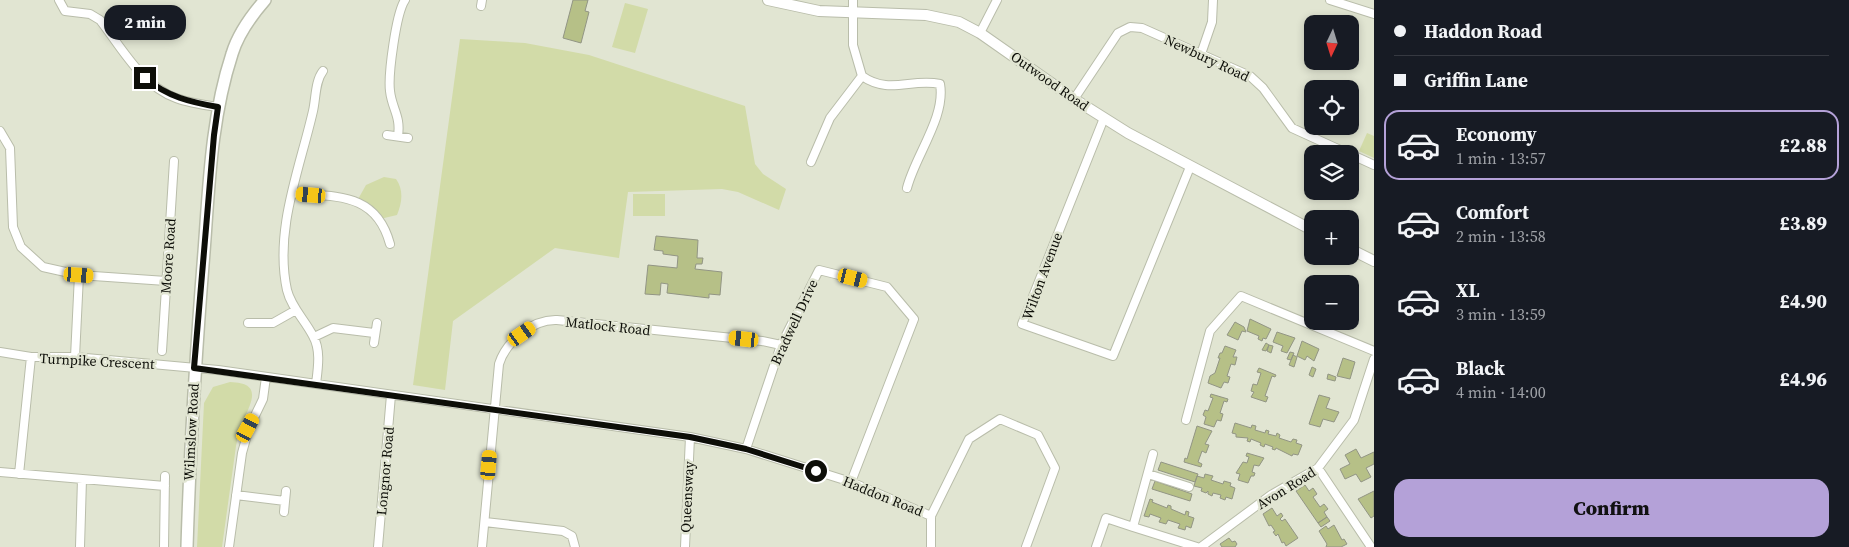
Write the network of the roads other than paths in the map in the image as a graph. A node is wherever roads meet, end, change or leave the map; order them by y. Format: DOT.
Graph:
graph roads {
  1 [pos="59,0"];
  2 [pos="265,0"];
  3 [pos="405,0"];
  4 [pos="768,0"];
  5 [pos="853,0"];
  6 [pos="997,0"];
  7 [pos="1212,0"];
  8 [pos="1330,0"];
  9 [pos="852,14"];
  10 [pos="1374,14"];
  11 [pos="980,33"];
  12 [pos="1201,54"];
  13 [pos="324,71"];
  14 [pos="862,76"];
  15 [pos="1074,99"];
  16 [pos="218,107"];
  17 [pos="1104,118"];
  18 [pos="0,131"];
  19 [pos="387,135"];
  20 [pos="398,136"];
  21 [pos="408,138"];
  22 [pos="1329,145"];
  23 [pos="1359,158"];
  24 [pos="174,161"];
  25 [pos="811,162"];
  26 [pos="1374,165"];
  27 [pos="1190,167"];
  28 [pos="907,188"];
  29 [pos="292,193"];
  30 [pos="1304,226"];
  31 [pos="390,244"];
  32 [pos="1359,254"];
  33 [pos="1374,261"];
  34 [pos="79,275"];
  35 [pos="166,281"];
  36 [pos="296,310"];
  37 [pos="248,322"];
  38 [pos="377,323"];
  39 [pos="374,333"];
  40 [pos="314,337"];
  41 [pos="374,343"];
  42 [pos="781,345"];
  43 [pos="162,351"];
  44 [pos="1374,351"];
  45 [pos="0,352"];
  46 [pos="31,357"];
  47 [pos="75,357"];
  48 [pos="1374,359"];
  49 [pos="194,368"];
  50 [pos="266,377"];
  51 [pos="316,384"];
  52 [pos="391,395"];
  53 [pos="493,408"];
  54 [pos="1186,420"];
  55 [pos="690,437"];
  56 [pos="746,449"];
  57 [pos="1153,454"];
  58 [pos="1318,468"];
  59 [pos="0,472"];
  60 [pos="19,474"];
  61 [pos="1148,474"];
  62 [pos="165,476"];
  63 [pos="82,479"];
  64 [pos="851,482"];
  65 [pos="165,486"];
  66 [pos="1189,487"];
  67 [pos="286,491"];
  68 [pos="236,495"];
  69 [pos="285,501"];
  70 [pos="284,512"];
  71 [pos="931,516"];
  72 [pos="484,522"];
  73 [pos="1133,527"];
  74 [pos="80,547"];
  75 [pos="164,547"];
  76 [pos="187,547"];
  77 [pos="228,547"];
  78 [pos="378,547"];
  79 [pos="482,547"];
  80 [pos="576,547"];
  81 [pos="685,547"];
  82 [pos="931,547"];
  83 [pos="1026,547"];
  84 [pos="1096,547"];
  85 [pos="1197,547"];
  86 [pos="1201,547"];
  87 [pos="1371,547"];
  1 -- 16 [label="street"];
  2 -- 16 [label="main road, Wilmslow Road"];
  3 -- 20 [label="street"];
  4 -- 9 [label="street, Outwood Road"];
  5 -- 9 [label="street"];
  6 -- 11 [label="street"];
  7 -- 12 [label="street"];
  8 -- 10 [label="street"];
  9 -- 11 [label="street, Outwood Road"];
  9 -- 14 [label="street"];
  11 -- 15 [label="street, Outwood Road"];
  12 -- 15 [label="street, Newbury Road"];
  12 -- 22 [label="street, Newbury Road"];
  13 -- 29 [label="street"];
  14 -- 25 [label="street"];
  14 -- 28 [label="street"];
  15 -- 17 [label="street, Outwood Road"];
  16 -- 49 [label="main road, Wilmslow Road"];
  17 -- 27 [label="street, Outwood Road"];
  17 -- 27 [label="street, Wilton Avenue"];
  18 -- 34 [label="street"];
  19 -- 20 [label="street"];
  20 -- 21 [label="street"];
  23 -- 26 [label="street, Newbury Road"];
  24 -- 35 [label="street, Moore Road"];
  27 -- 30 [label="street, Outwood Road"];
  29 -- 31 [label="street"];
  29 -- 36 [label="street"];
  32 -- 33 [label="street"];
  34 -- 35 [label="street"];
  34 -- 47 [label="street"];
  35 -- 43 [label="street, Moore Road"];
  36 -- 37 [label="street"];
  36 -- 40 [label="street"];
  38 -- 39 [label="street"];
  39 -- 40 [label="street"];
  39 -- 41 [label="street"];
  40 -- 51 [label="street"];
  42 -- 53 [label="street, Matlock Road"];
  42 -- 56 [label="street, Bradwell Drive"];
  42 -- 64 [label="street, Bradwell Drive"];
  44 -- 54 [label="street"];
  45 -- 46 [label="street, Turnpike Crescent"];
  46 -- 47 [label="street, Turnpike Crescent"];
  46 -- 60 [label="street"];
  47 -- 49 [label="street, Turnpike Crescent"];
  48 -- 58 [label="street, Avon Road"];
  49 -- 50 [label="street"];
  49 -- 76 [label="main road, Wilmslow Road"];
  50 -- 51 [label="street"];
  50 -- 68 [label="street"];
  51 -- 52 [label="street"];
  52 -- 53 [label="street"];
  52 -- 78 [label="street, Longnor Road"];
  53 -- 55 [label="street"];
  53 -- 72 [label="street, Matlock Road"];
  55 -- 56 [label="street, Haddon Road"];
  55 -- 81 [label="street, Queensway"];
  56 -- 64 [label="street, Haddon Road"];
  57 -- 61 [label="street"];
  58 -- 86 [label="street, Avon Road"];
  58 -- 87 [label="street"];
  59 -- 60 [label="street"];
  60 -- 63 [label="street"];
  61 -- 66 [label="street"];
  61 -- 73 [label="street"];
  62 -- 65 [label="street"];
  63 -- 65 [label="street"];
  63 -- 74 [label="street"];
  64 -- 71 [label="street, Haddon Road"];
  65 -- 75 [label="street"];
  67 -- 69 [label="street"];
  68 -- 69 [label="street"];
  68 -- 77 [label="street"];
  69 -- 70 [label="street"];
  71 -- 82 [label="street"];
  71 -- 83 [label="street"];
  72 -- 79 [label="street, Matlock Road"];
  72 -- 80 [label="street"];
  73 -- 84 [label="street"];
  73 -- 85 [label="street"];
}
